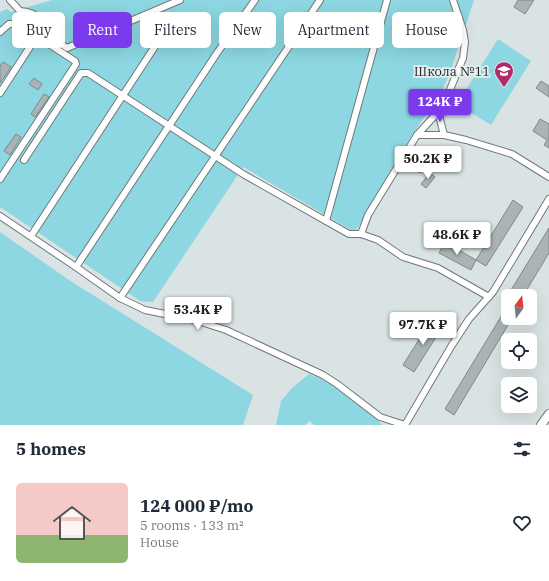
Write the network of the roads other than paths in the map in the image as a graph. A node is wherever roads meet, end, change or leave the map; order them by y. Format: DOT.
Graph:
graph roads {
  1 [pos="10,0"];
  2 [pos="180,0"];
  3 [pos="255,0"];
  4 [pos="320,0"];
  5 [pos="387,0"];
  6 [pos="454,0"];
  7 [pos="12,24"];
  8 [pos="0,32"];
  9 [pos="29,48"];
  10 [pos="55,48"];
  11 [pos="153,48"];
  12 [pos="0,93"];
  13 [pos="123,96"];
  14 [pos="438,112"];
  15 [pos="170,126"];
  16 [pos="417,135"];
  17 [pos="444,135"];
  18 [pos="216,156"];
  19 [pos="24,160"];
  20 [pos="549,177"];
  21 [pos="0,179"];
  22 [pos="549,199"];
  23 [pos="0,216"];
  24 [pos="326,221"];
  25 [pos="361,234"];
  26 [pos="31,236"];
  27 [pos="76,267"];
  28 [pos="489,297"];
  29 [pos="120,298"];
  30 [pos="549,414"];
  31 [pos="405,425"];
  32 [pos="541,425"];
  1 -- 2 [label="street"];
  3 -- 15 [label="street"];
  4 -- 18 [label="street"];
  5 -- 24 [label="street"];
  6 -- 14 [label="street"];
  7 -- 8 [label="street"];
  9 -- 12 [label="street"];
  10 -- 21 [label="street"];
  11 -- 13 [label="street"];
  13 -- 15 [label="street"];
  13 -- 19 [label="street"];
  13 -- 26 [label="street"];
  14 -- 16 [label="street"];
  14 -- 17 [label="street"];
  15 -- 18 [label="street"];
  15 -- 27 [label="street"];
  16 -- 17 [label="street"];
  16 -- 25 [label="street"];
  17 -- 20 [label="street"];
  18 -- 24 [label="street"];
  18 -- 29 [label="street"];
  22 -- 28 [label="street"];
  23 -- 26 [label="street"];
  24 -- 25 [label="street"];
  25 -- 28 [label="street"];
  26 -- 27 [label="street"];
  27 -- 29 [label="street"];
  28 -- 31 [label="street"];
  29 -- 31 [label="street"];
  30 -- 32 [label="street"];
}
